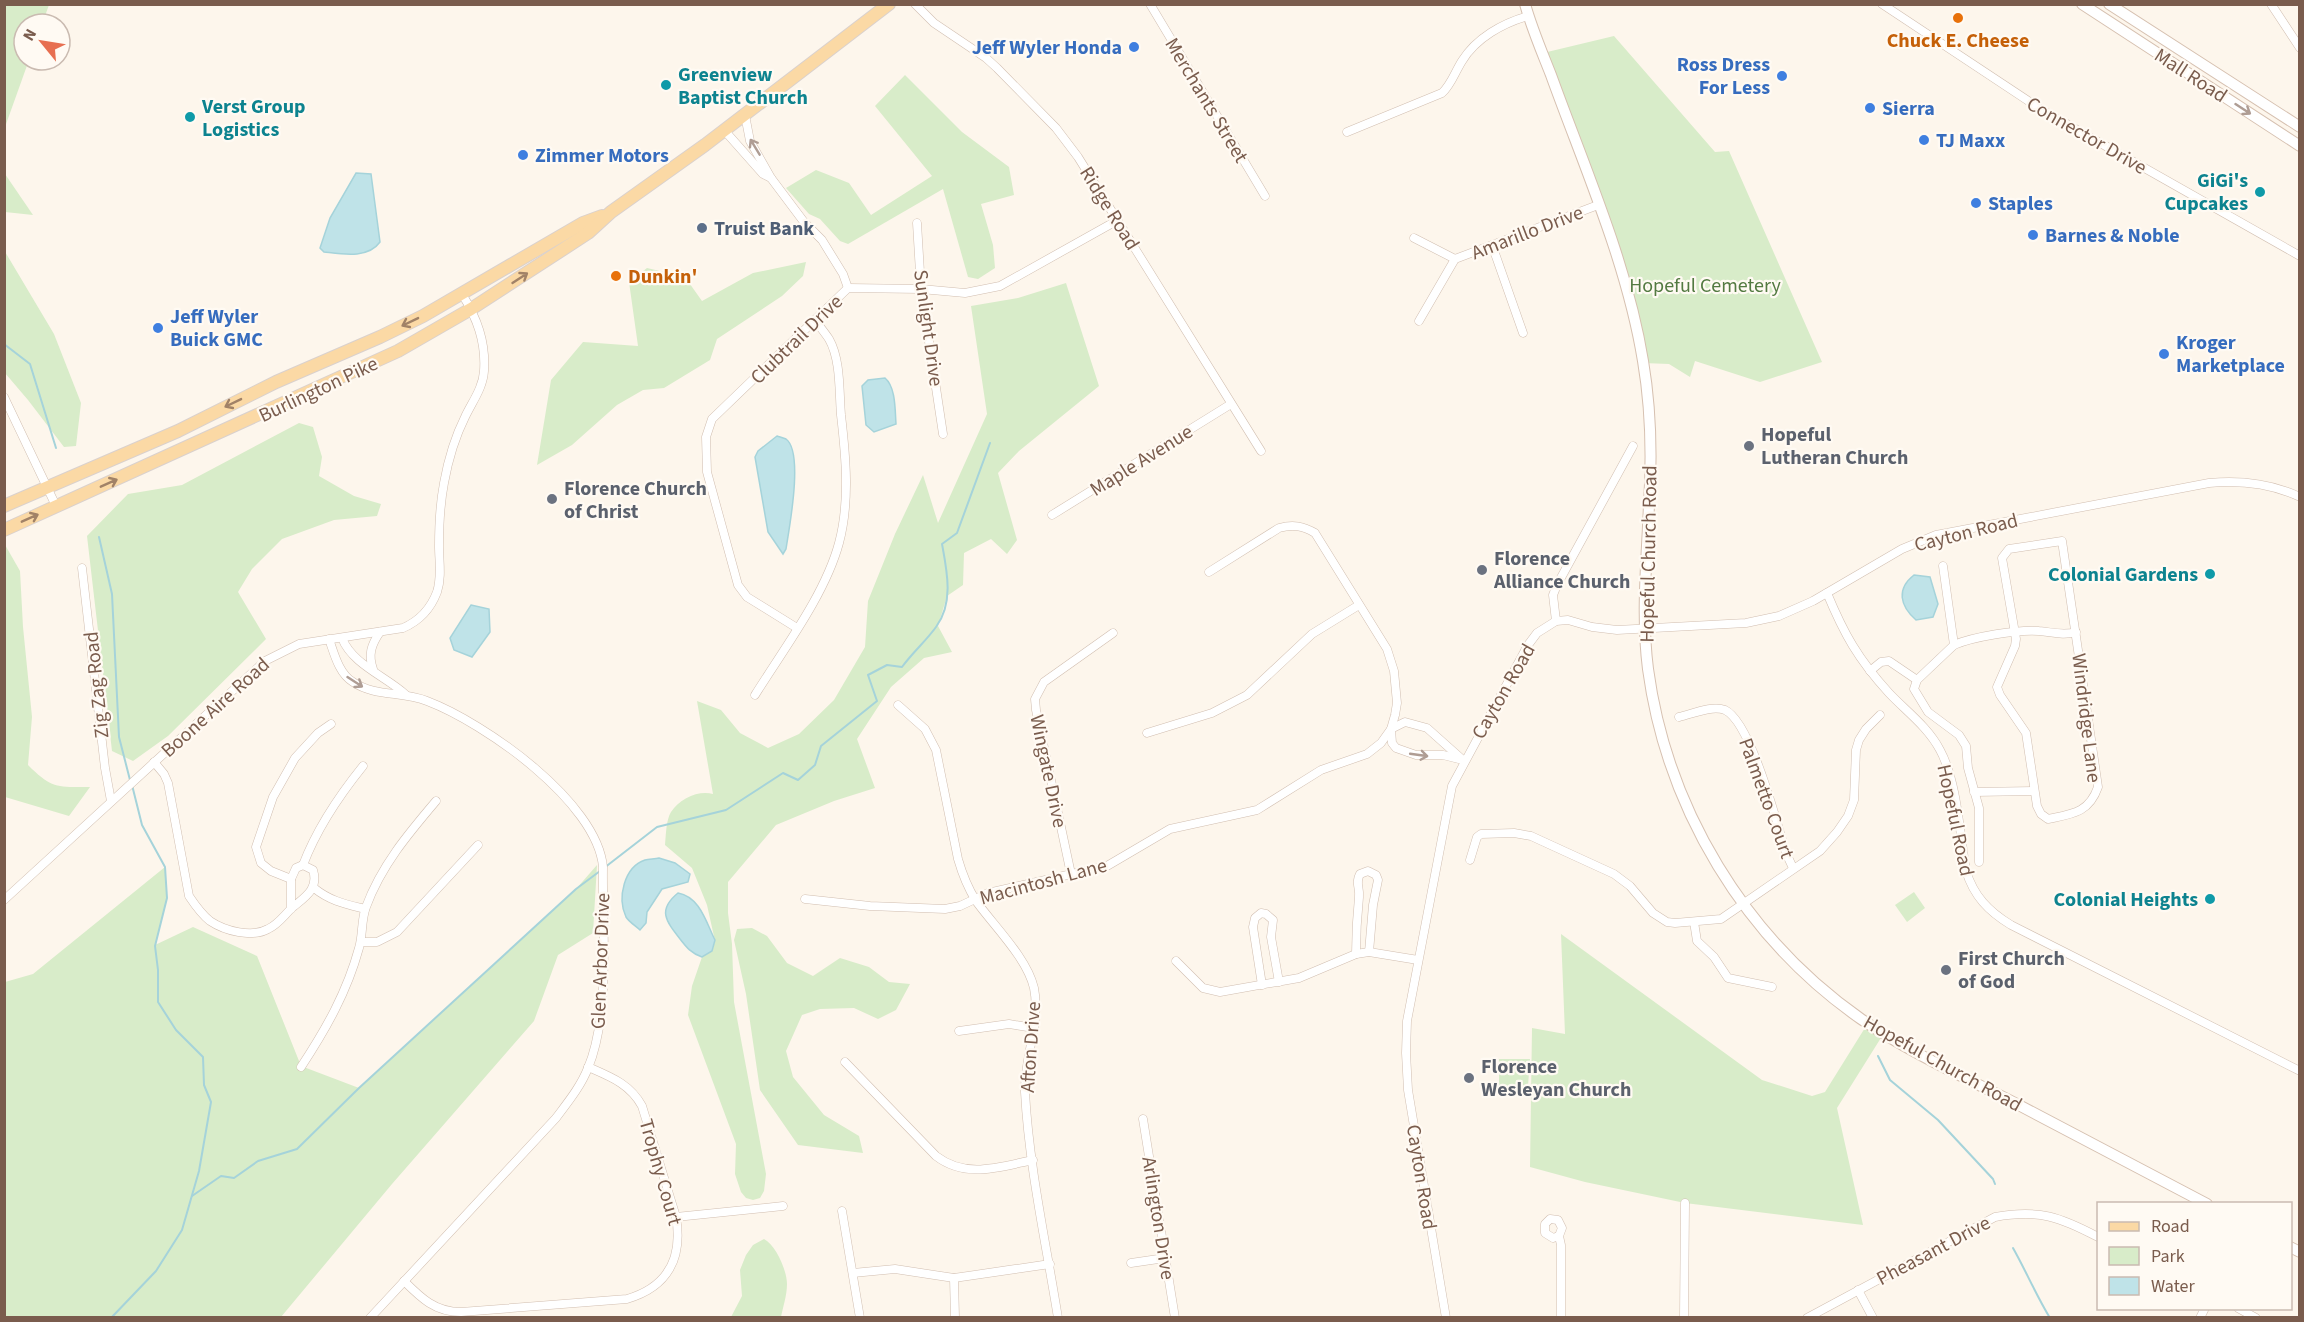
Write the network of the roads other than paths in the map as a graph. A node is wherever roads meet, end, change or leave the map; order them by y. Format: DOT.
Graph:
graph roads {
  1 [pos="889,4"];
  2 [pos="915,4"];
  3 [pos="1150,4"];
  4 [pos="1881,4"];
  5 [pos="2082,4"];
  6 [pos="2271,4"];
  7 [pos="2114,6"];
  8 [pos="2098,9"];
  9 [pos="1526,10"];
  10 [pos="2106,20"];
  11 [pos="2300,48"];
  12 [pos="745,115"];
  13 [pos="2300,127"];
  14 [pos="724,130"];
  15 [pos="1347,132"];
  16 [pos="2300,146"];
  17 [pos="771,178"];
  18 [pos="1265,196"];
  19 [pos="1598,205"];
  20 [pos="611,212"];
  21 [pos="1118,220"];
  22 [pos="917,222"];
  23 [pos="1414,238"];
  24 [pos="1492,245"];
  25 [pos="2300,256"];
  26 [pos="1455,259"];
  27 [pos="848,288"];
  28 [pos="921,289"];
  29 [pos="462,294"];
  30 [pos="471,309"];
  31 [pos="815,320"];
  32 [pos="1419,321"];
  33 [pos="1523,333"];
  34 [pos="4,397"];
  35 [pos="1231,404"];
  36 [pos="943,434"];
  37 [pos="1633,447"];
  38 [pos="1261,451"];
  39 [pos="47,487"];
  40 [pos="2300,497"];
  41 [pos="4,506"];
  42 [pos="56,506"];
  43 [pos="1052,516"];
  44 [pos="4,530"];
  45 [pos="1943,566"];
  46 [pos="82,568"];
  47 [pos="1209,572"];
  48 [pos="1827,593"];
  49 [pos="1359,605"];
  50 [pos="1556,621"];
  51 [pos="797,628"];
  52 [pos="1645,628"];
  53 [pos="380,632"];
  54 [pos="2076,632"];
  55 [pos="1113,633"];
  56 [pos="2015,633"];
  57 [pos="342,638"];
  58 [pos="329,639"];
  59 [pos="1954,645"];
  60 [pos="374,671"];
  61 [pos="1870,671"];
  62 [pos="1917,680"];
  63 [pos="405,694"];
  64 [pos="755,695"];
  65 [pos="898,705"];
  66 [pos="1880,715"];
  67 [pos="1679,717"];
  68 [pos="331,724"];
  69 [pos="1391,729"];
  70 [pos="1148,734"];
  71 [pos="1464,761"];
  72 [pos="154,762"];
  73 [pos="363,766"];
  74 [pos="2034,791"];
  75 [pos="1974,792"];
  76 [pos="111,801"];
  77 [pos="436,801"];
  78 [pos="478,846"];
  79 [pos="1470,860"];
  80 [pos="1979,862"];
  81 [pos="303,865"];
  82 [pos="1793,868"];
  83 [pos="1071,874"];
  84 [pos="291,879"];
  85 [pos="314,888"];
  86 [pos="805,899"];
  87 [pos="975,899"];
  88 [pos="4,900"];
  89 [pos="1743,904"];
  90 [pos="291,909"];
  91 [pos="365,909"];
  92 [pos="1694,922"];
  93 [pos="361,942"];
  94 [pos="1369,952"];
  95 [pos="1356,954"];
  96 [pos="1418,960"];
  97 [pos="1176,961"];
  98 [pos="1279,982"];
  99 [pos="1262,985"];
  100 [pos="1772,987"];
  101 [pos="1034,1028"];
  102 [pos="959,1031"];
  103 [pos="844,1062"];
  104 [pos="301,1066"];
  105 [pos="588,1067"];
  106 [pos="2300,1071"];
  107 [pos="1143,1119"];
  108 [pos="1033,1160"];
  109 [pos="2204,1202"];
  110 [pos="1685,1203"];
  111 [pos="783,1206"];
  112 [pos="842,1211"];
  113 [pos="676,1217"];
  114 [pos="1559,1236"];
  115 [pos="2097,1236"];
  116 [pos="1165,1258"];
  117 [pos="1131,1263"];
  118 [pos="1050,1264"];
  119 [pos="853,1273"];
  120 [pos="954,1278"];
  121 [pos="404,1281"];
  122 [pos="1858,1290"];
  123 [pos="2242,1310"];
  124 [pos="370,1317"];
  125 [pos="860,1317"];
  126 [pos="955,1317"];
  127 [pos="1058,1317"];
  128 [pos="1175,1317"];
  129 [pos="1446,1317"];
  130 [pos="1561,1317"];
  131 [pos="1684,1317"];
  132 [pos="1807,1317"];
  133 [pos="1873,1317"];
  134 [pos="2256,1317"];
  1 -- 12 [label="main road, Burlington Pike"];
  2 -- 21 [label="street, Ridge Road"];
  3 -- 18 [label="street, Merchants Street"];
  4 -- 25 [label="street, Connector Drive"];
  5 -- 8 [label="main road, Mall Road"];
  6 -- 11 [label="street"];
  7 -- 10 [label="street"];
  7 -- 13 [label="main road, Mall Road"];
  8 -- 10 [label="main road, Mall Road"];
  9 -- 15 [label="street"];
  9 -- 19 [label="main road, Hopeful Church Road"];
  10 -- 16 [label="main road, Mall Road, one-way"];
  12 -- 14 [label="main road, Burlington Pike"];
  17 -- 12 [label="street, one-way"];
  14 -- 17 [label="street"];
  14 -- 20 [label="main road, Burlington Pike"];
  17 -- 27 [label="street"];
  19 -- 24 [label="street, Amarillo Drive"];
  19 -- 52 [label="main road, Hopeful Church Road"];
  20 -- 29 [label="main road, Burlington Pike"];
  30 -- 20 [label="main road, Burlington Pike, one-way"];
  21 -- 28 [label="street, Clubtrail Drive"];
  21 -- 35 [label="street, Ridge Road"];
  22 -- 28 [label="street, Sunlight Drive"];
  23 -- 26 [label="street"];
  24 -- 26 [label="street, Amarillo Drive"];
  24 -- 33 [label="street"];
  26 -- 32 [label="street, Amarillo Drive"];
  27 -- 28 [label="street, Clubtrail Drive"];
  27 -- 31 [label="street, Clubtrail Drive"];
  28 -- 36 [label="street, Sunlight Drive"];
  29 -- 30 [label="street, Boone Aire Road"];
  29 -- 39 [label="main road, Burlington Pike, one-way"];
  42 -- 30 [label="main road, Burlington Pike, one-way"];
  30 -- 53 [label="street, Boone Aire Road"];
  31 -- 51 [label="street"];
  31 -- 51 [label="street, Clubtrail Drive"];
  34 -- 39 [label="street"];
  35 -- 38 [label="street, Ridge Road"];
  35 -- 43 [label="street, Maple Avenue"];
  37 -- 50 [label="street"];
  39 -- 41 [label="main road, Burlington Pike"];
  39 -- 42 [label="street"];
  40 -- 48 [label="street, Cayton Road"];
  44 -- 42 [label="main road, Burlington Pike, one-way"];
  45 -- 59 [label="street"];
  46 -- 76 [label="street, Zig Zag Road"];
  47 -- 49 [label="street"];
  48 -- 52 [label="street, Cayton Road"];
  48 -- 61 [label="street, Hopeful Road"];
  49 -- 69 [label="street"];
  49 -- 70 [label="street"];
  50 -- 52 [label="street, Cayton Road"];
  50 -- 71 [label="street, Cayton Road"];
  51 -- 64 [label="street"];
  52 -- 89 [label="main road, Hopeful Church Road"];
  53 -- 57 [label="street, Boone Aire Road"];
  53 -- 60 [label="street"];
  54 -- 56 [label="street, Windridge Lane"];
  54 -- 56 [label="street, Windridge Lane"];
  54 -- 74 [label="street, Windridge Lane"];
  55 -- 83 [label="street, Wingate Drive"];
  56 -- 59 [label="street, Windridge Lane"];
  56 -- 74 [label="street, Windridge Lane"];
  57 -- 58 [label="street, Boone Aire Road"];
  57 -- 60 [label="street, Glen Arbor Drive"];
  58 -- 63 [label="street, Glen Arbor Drive, one-way"];
  58 -- 72 [label="street, Boone Aire Road"];
  59 -- 62 [label="street, Windridge Lane"];
  60 -- 63 [label="street, Glen Arbor Drive"];
  61 -- 62 [label="street"];
  61 -- 106 [label="street, Hopeful Road"];
  62 -- 75 [label="street"];
  63 -- 105 [label="street, Glen Arbor Drive"];
  65 -- 87 [label="street, Afton Drive"];
  66 -- 82 [label="street, Palmetto Court"];
  67 -- 82 [label="street, Palmetto Court"];
  68 -- 84 [label="street"];
  69 -- 71 [label="street"];
  69 -- 71 [label="street, one-way"];
  69 -- 83 [label="street, Macintosh Lane"];
  71 -- 96 [label="street, Cayton Road"];
  72 -- 76 [label="street, Boone Aire Road"];
  72 -- 90 [label="street"];
  73 -- 81 [label="street"];
  74 -- 75 [label="street"];
  75 -- 80 [label="street"];
  76 -- 88 [label="street, Boone Aire Road"];
  77 -- 91 [label="street"];
  78 -- 93 [label="street"];
  79 -- 92 [label="street, Palmetto Court"];
  81 -- 84 [label="street"];
  81 -- 85 [label="street"];
  82 -- 89 [label="street, Palmetto Court"];
  83 -- 87 [label="street, Macintosh Lane"];
  84 -- 90 [label="street"];
  85 -- 90 [label="street"];
  85 -- 91 [label="street"];
  86 -- 87 [label="street, Macintosh Lane"];
  87 -- 101 [label="street, Afton Drive"];
  89 -- 92 [label="street, Palmetto Court"];
  89 -- 109 [label="main road, Hopeful Church Road"];
  91 -- 93 [label="street"];
  92 -- 100 [label="street"];
  93 -- 104 [label="street"];
  94 -- 95 [label="street"];
  94 -- 95 [label="street"];
  94 -- 96 [label="street"];
  95 -- 98 [label="street"];
  96 -- 129 [label="street, Cayton Road"];
  97 -- 99 [label="street"];
  98 -- 99 [label="street"];
  98 -- 99 [label="street"];
  101 -- 102 [label="street"];
  101 -- 108 [label="street, Afton Drive"];
  103 -- 108 [label="street"];
  105 -- 113 [label="street, Trophy Court"];
  105 -- 121 [label="street, Glen Arbor Drive"];
  107 -- 116 [label="street, Arlington Drive"];
  108 -- 118 [label="street, Afton Drive"];
  110 -- 131 [label="street"];
  111 -- 113 [label="street"];
  112 -- 119 [label="street"];
  113 -- 121 [label="street, Trophy Court"];
  114 -- 130 [label="street"];
  115 -- 122 [label="street, Pheasant Drive"];
  116 -- 117 [label="street"];
  116 -- 128 [label="street, Arlington Drive"];
  118 -- 120 [label="street"];
  118 -- 127 [label="street, Afton Drive"];
  119 -- 120 [label="street"];
  119 -- 125 [label="street"];
  120 -- 126 [label="street"];
  121 -- 124 [label="street, Glen Arbor Drive"];
  122 -- 132 [label="street, Pheasant Drive"];
  122 -- 133 [label="street"];
  123 -- 134 [label="street"];
}
